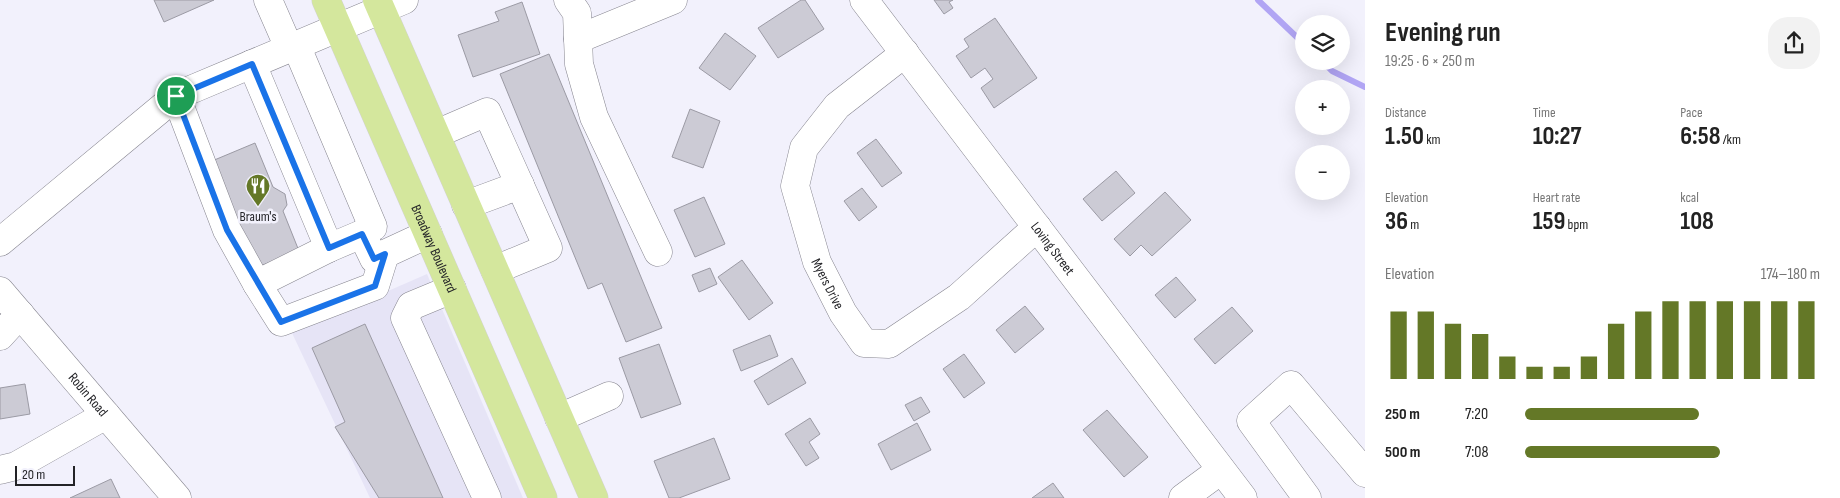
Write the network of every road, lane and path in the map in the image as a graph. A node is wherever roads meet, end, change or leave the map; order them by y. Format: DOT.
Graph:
graph roads {
  1 [pos="268,0"];
  2 [pos="326,0"];
  3 [pos="554,0"];
  4 [pos="568,0"];
  5 [pos="673,0"];
  6 [pos="864,0"];
  7 [pos="388,3"];
  8 [pos="338,28"];
  9 [pos="578,44"];
  10 [pos="292,47"];
  11 [pos="905,53"];
  12 [pos="252,64"];
  13 [pos="176,96"];
  14 [pos="436,134"];
  15 [pos="520,185"];
  16 [pos="466,205"];
  17 [pos="1037,228"];
  18 [pos="362,234"];
  19 [pos="428,234"];
  20 [pos="0,242"];
  21 [pos="329,248"];
  22 [pos="658,252"];
  23 [pos="385,254"];
  24 [pos="495,270"];
  25 [pos="257,284"];
  26 [pos="452,289"];
  27 [pos="0,291"];
  28 [pos="20,314"];
  29 [pos="0,336"];
  30 [pos="609,396"];
  31 [pos="106,415"];
  32 [pos="559,418"];
  33 [pos="0,470"];
  34 [pos="1221,470"];
  35 [pos="1365,473"];
  36 [pos="177,498"];
  37 [pos="487,498"];
  38 [pos="543,498"];
  39 [pos="594,498"];
  40 [pos="1183,498"];
  41 [pos="1243,498"];
  42 [pos="1307,498"];
  1 -- 10 [label="street"];
  2 -- 8 [label="main road, Broadway Boulevard"];
  3 -- 9 [label="street"];
  4 -- 9 [label="street"];
  5 -- 9 [label="street"];
  6 -- 11 [label="street, Loving Street"];
  7 -- 8 [label="street"];
  7 -- 14 [label="main road"];
  8 -- 10 [label="street"];
  8 -- 19 [label="main road, Broadway Boulevard"];
  9 -- 22 [label="street"];
  10 -- 12 [label="street"];
  10 -- 18 [label="street"];
  11 -- 17 [label="street, Loving Street"];
  11 -- 17 [label="street, Myers Drive"];
  12 -- 13 [label="street"];
  12 -- 21 [label="street"];
  13 -- 20 [label="street"];
  13 -- 25 [label="street"];
  14 -- 15 [label="street"];
  14 -- 16 [label="main road"];
  15 -- 16 [label="street"];
  15 -- 24 [label="street"];
  16 -- 24 [label="main road"];
  17 -- 34 [label="street, Loving Street"];
  18 -- 21 [label="street"];
  18 -- 23 [label="street"];
  19 -- 23 [label="street"];
  19 -- 26 [label="main road, Broadway Boulevard"];
  21 -- 25 [label="street"];
  23 -- 25 [label="street"];
  24 -- 32 [label="main road"];
  26 -- 37 [label="street"];
  26 -- 38 [label="main road, Broadway Boulevard"];
  27 -- 28 [label="street, Robin Road"];
  28 -- 29 [label="street"];
  28 -- 31 [label="street, Robin Road"];
  30 -- 32 [label="street"];
  31 -- 33 [label="street"];
  31 -- 36 [label="street, Robin Road"];
  32 -- 39 [label="main road"];
  34 -- 40 [label="street"];
  34 -- 41 [label="street, Loving Street"];
  35 -- 42 [label="street"];
}
